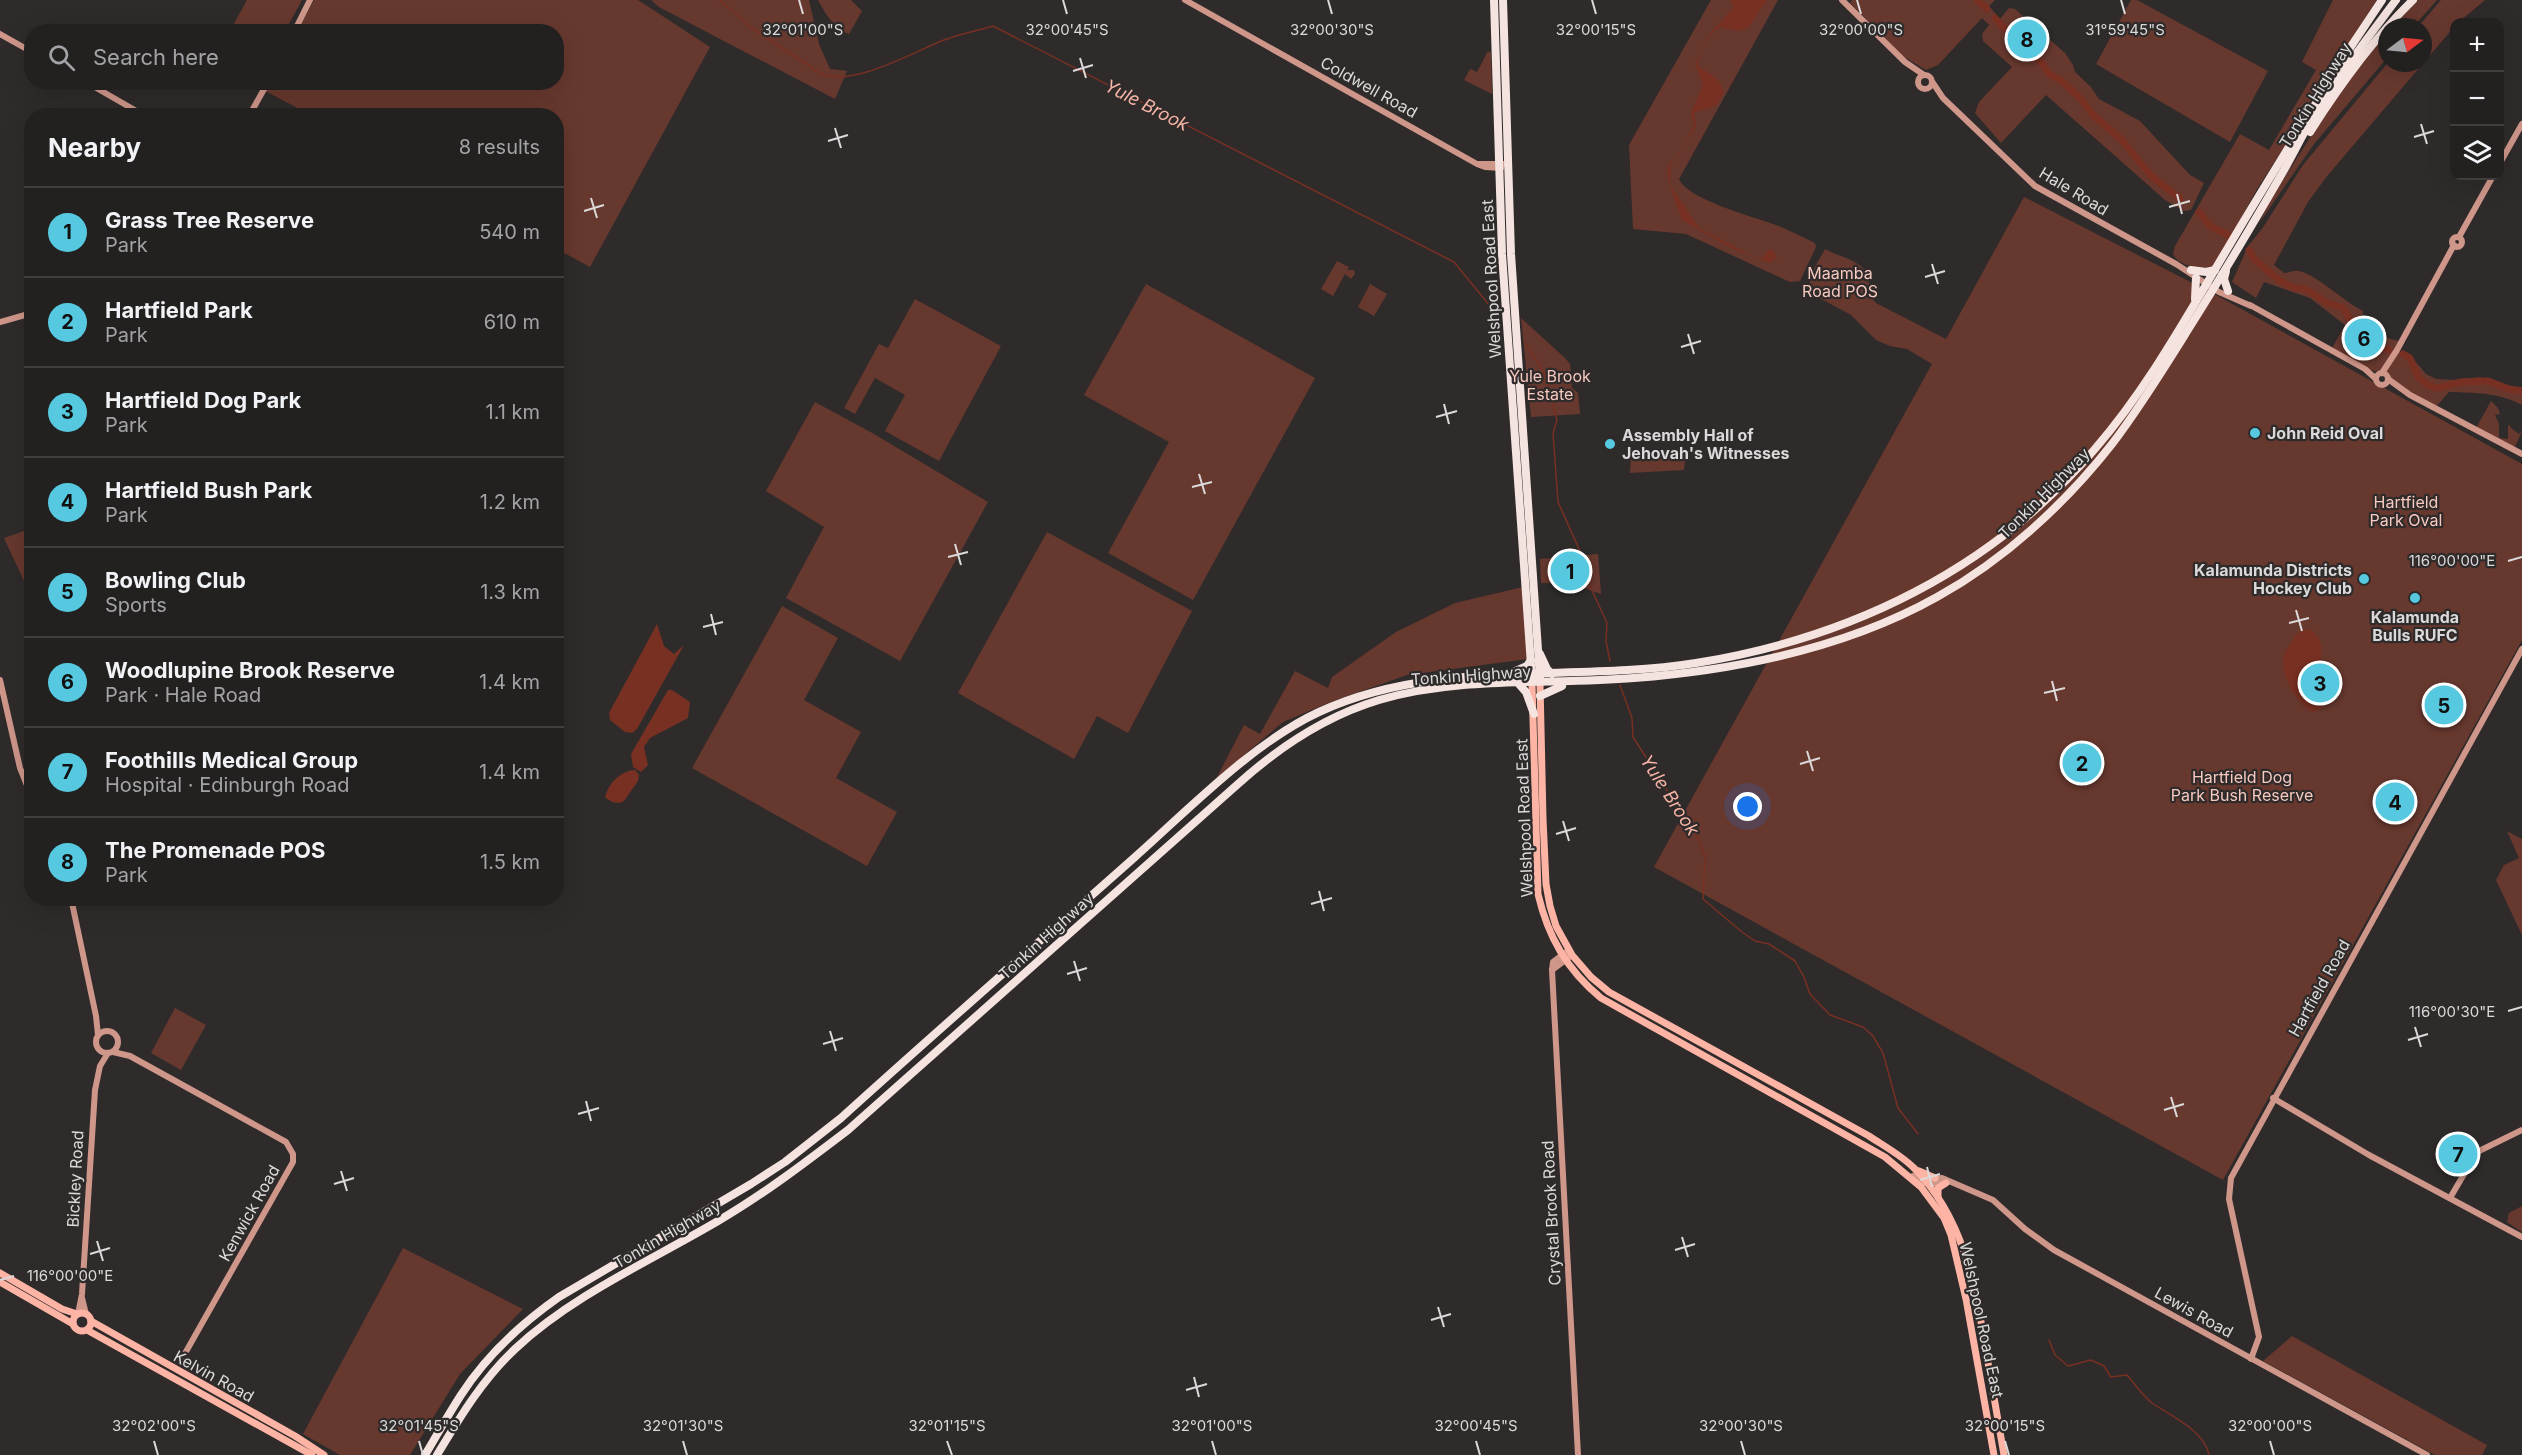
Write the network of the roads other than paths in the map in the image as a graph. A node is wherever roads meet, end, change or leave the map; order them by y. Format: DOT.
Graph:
graph roads {
  1 [pos="310,0"];
  2 [pos="1185,0"];
  3 [pos="1494,0"];
  4 [pos="1503,0"];
  5 [pos="1842,0"];
  6 [pos="2382,0"];
  7 [pos="2396,0"];
  8 [pos="2413,0"];
  9 [pos="298,24"];
  10 [pos="0,34"];
  11 [pos="24,48"];
  12 [pos="1921,77"];
  13 [pos="1933,83"];
  14 [pos="1926,89"];
  15 [pos="100,90"];
  16 [pos="264,90"];
  17 [pos="1943,98"];
  18 [pos="131,108"];
  19 [pos="253,108"];
  20 [pos="2522,124"];
  21 [pos="2504,155"];
  22 [pos="1503,166"];
  23 [pos="2285,168"];
  24 [pos="2491,180"];
  25 [pos="2232,249"];
  26 [pos="1506,254"];
  27 [pos="2178,265"];
  28 [pos="2227,267"];
  29 [pos="2191,270"];
  30 [pos="2216,270"];
  31 [pos="2196,278"];
  32 [pos="2212,284"];
  33 [pos="2228,291"];
  34 [pos="2251,306"];
  35 [pos="2192,309"];
  36 [pos="24,315"];
  37 [pos="0,322"];
  38 [pos="2383,377"];
  39 [pos="2522,456"];
  40 [pos="1536,644"];
  41 [pos="2522,649"];
  42 [pos="1531,659"];
  43 [pos="1552,674"];
  44 [pos="1536,675"];
  45 [pos="1502,676"];
  46 [pos="0,680"];
  47 [pos="1581,681"];
  48 [pos="1519,684"];
  49 [pos="1536,684"];
  50 [pos="1540,696"];
  51 [pos="3,707"];
  52 [pos="1534,714"];
  53 [pos="24,778"];
  54 [pos="73,906"];
  55 [pos="1570,953"];
  56 [pos="1563,958"];
  57 [pos="96,1016"];
  58 [pos="109,1030"];
  59 [pos="98,1035"];
  60 [pos="118,1039"];
  61 [pos="98,1048"];
  62 [pos="110,1052"];
  63 [pos="130,1056"];
  64 [pos="99,1066"];
  65 [pos="2272,1100"];
  66 [pos="2522,1130"];
  67 [pos="1914,1168"];
  68 [pos="1906,1173"];
  69 [pos="1935,1178"];
  70 [pos="1946,1183"];
  71 [pos="1928,1184"];
  72 [pos="1955,1184"];
  73 [pos="2451,1196"];
  74 [pos="1937,1202"];
  75 [pos="2522,1237"];
  76 [pos="0,1273"];
  77 [pos="0,1282"];
  78 [pos="31,1295"];
  79 [pos="80,1314"];
  80 [pos="91,1321"];
  81 [pos="73,1324"];
  82 [pos="87,1330"];
  83 [pos="183,1357"];
  84 [pos="2251,1359"];
  85 [pos="2000,1432"];
  86 [pos="1991,1434"];
  87 [pos="312,1455"];
  88 [pos="324,1455"];
  89 [pos="425,1455"];
  90 [pos="437,1455"];
  91 [pos="1578,1455"];
  92 [pos="1994,1455"];
  93 [pos="2004,1455"];
  94 [pos="2427,1455"];
  1 -- 9 [label="main road"];
  2 -- 22 [label="main road, Coldwell Road"];
  3 -- 22 [label="highway, Welshpool Road East"];
  4 -- 22 [label="highway, Welshpool Road East"];
  5 -- 12 [label="main road"];
  6 -- 25 [label="highway, Tonkin Highway"];
  7 -- 23 [label="highway, Tonkin Highway"];
  8 -- 23 [label="highway"];
  10 -- 11 [label="main road"];
  12 -- 13 [label="main road, Hale Road"];
  12 -- 14 [label="main road"];
  13 -- 14 [label="main road"];
  13 -- 17 [label="main road, Hale Road"];
  14 -- 17 [label="main road, Hale Road"];
  15 -- 18 [label="main road"];
  16 -- 19 [label="main road"];
  17 -- 27 [label="main road, Hale Road"];
  20 -- 21 [label="main road"];
  22 -- 26 [label="highway, Welshpool Road East"];
  23 -- 25 [label="highway, Tonkin Highway"];
  24 -- 38 [label="main road"];
  25 -- 28 [label="highway, Tonkin Highway"];
  25 -- 30 [label="highway, Tonkin Highway"];
  26 -- 40 [label="highway, Welshpool Road East"];
  26 -- 42 [label="highway, Welshpool Road East"];
  27 -- 29 [label="main road, Hale Road"];
  27 -- 31 [label="main road, Hale Road"];
  28 -- 32 [label="highway, Tonkin Highway"];
  28 -- 33 [label="highway"];
  29 -- 30 [label="highway"];
  29 -- 32 [label="main road, Hale Road"];
  30 -- 32 [label="highway, Tonkin Highway"];
  31 -- 32 [label="main road, Hale Road"];
  31 -- 35 [label="highway"];
  32 -- 33 [label="main road, Hale Road"];
  32 -- 34 [label="main road, Hale Road"];
  32 -- 35 [label="highway, Tonkin Highway"];
  32 -- 47 [label="highway, Tonkin Highway"];
  33 -- 34 [label="main road, Hale Road"];
  34 -- 38 [label="main road, Hale Road"];
  35 -- 43 [label="highway, Tonkin Highway"];
  36 -- 37 [label="main road"];
  38 -- 39 [label="main road"];
  40 -- 43 [label="highway"];
  40 -- 44 [label="highway, Welshpool Road East"];
  41 -- 65 [label="main road, Hartfield Road"];
  42 -- 44 [label="highway, Welshpool Road East"];
  42 -- 45 [label="highway"];
  43 -- 44 [label="highway, Tonkin Highway"];
  44 -- 45 [label="highway, Tonkin Highway"];
  44 -- 49 [label="highway, Welshpool Road East"];
  45 -- 89 [label="highway, Tonkin Highway"];
  46 -- 51 [label="main road"];
  47 -- 49 [label="highway, Tonkin Highway"];
  47 -- 50 [label="highway"];
  48 -- 49 [label="highway, Tonkin Highway"];
  48 -- 52 [label="highway"];
  48 -- 90 [label="highway, Tonkin Highway"];
  49 -- 50 [label="main road, Welshpool Road East"];
  49 -- 52 [label="main road, Welshpool Road East"];
  50 -- 55 [label="main road, Welshpool Road East"];
  51 -- 53 [label="main road"];
  52 -- 56 [label="main road, Welshpool Road East"];
  54 -- 57 [label="main road"];
  55 -- 56 [label="main road, Crystal Brook Road"];
  55 -- 67 [label="main road, Welshpool Road East"];
  56 -- 68 [label="main road, Welshpool Road East"];
  56 -- 91 [label="main road, Crystal Brook Road"];
  57 -- 58 [label="main road"];
  57 -- 59 [label="main road"];
  58 -- 59 [label="main road"];
  58 -- 60 [label="main road"];
  59 -- 61 [label="main road"];
  60 -- 62 [label="main road"];
  60 -- 63 [label="main road, Kenwick Road"];
  61 -- 62 [label="main road"];
  61 -- 64 [label="main road, Bickley Road"];
  62 -- 63 [label="main road, Kenwick Road"];
  62 -- 64 [label="main road, Bickley Road"];
  63 -- 83 [label="main road, Kenwick Road"];
  64 -- 79 [label="main road, Bickley Road"];
  65 -- 73 [label="main road"];
  65 -- 84 [label="main road, Hartfield Road"];
  66 -- 73 [label="main road"];
  67 -- 69 [label="main road"];
  67 -- 71 [label="main road, Welshpool Road East"];
  68 -- 71 [label="main road, Lewis Road"];
  68 -- 74 [label="main road, Welshpool Road East"];
  69 -- 71 [label="main road"];
  69 -- 72 [label="main road, Lewis Road"];
  70 -- 71 [label="main road, Lewis Road"];
  70 -- 72 [label="main road, Lewis Road"];
  70 -- 74 [label="main road"];
  71 -- 74 [label="main road, Welshpool Road East"];
  72 -- 84 [label="main road, Lewis Road"];
  73 -- 75 [label="main road"];
  74 -- 85 [label="main road, Welshpool Road East"];
  74 -- 86 [label="main road, Welshpool Road East"];
  76 -- 78 [label="main road"];
  77 -- 78 [label="main road"];
  78 -- 79 [label="main road"];
  78 -- 81 [label="main road"];
  79 -- 80 [label="main road"];
  79 -- 81 [label="main road"];
  80 -- 82 [label="main road"];
  80 -- 88 [label="main road, Kelvin Road"];
  81 -- 82 [label="main road, Kelvin Road"];
  82 -- 87 [label="main road, Kelvin Road"];
  84 -- 94 [label="main road, Lewis Road"];
  85 -- 86 [label="main road"];
  85 -- 93 [label="main road, Welshpool Road East"];
  86 -- 92 [label="main road, Welshpool Road East"];
}
